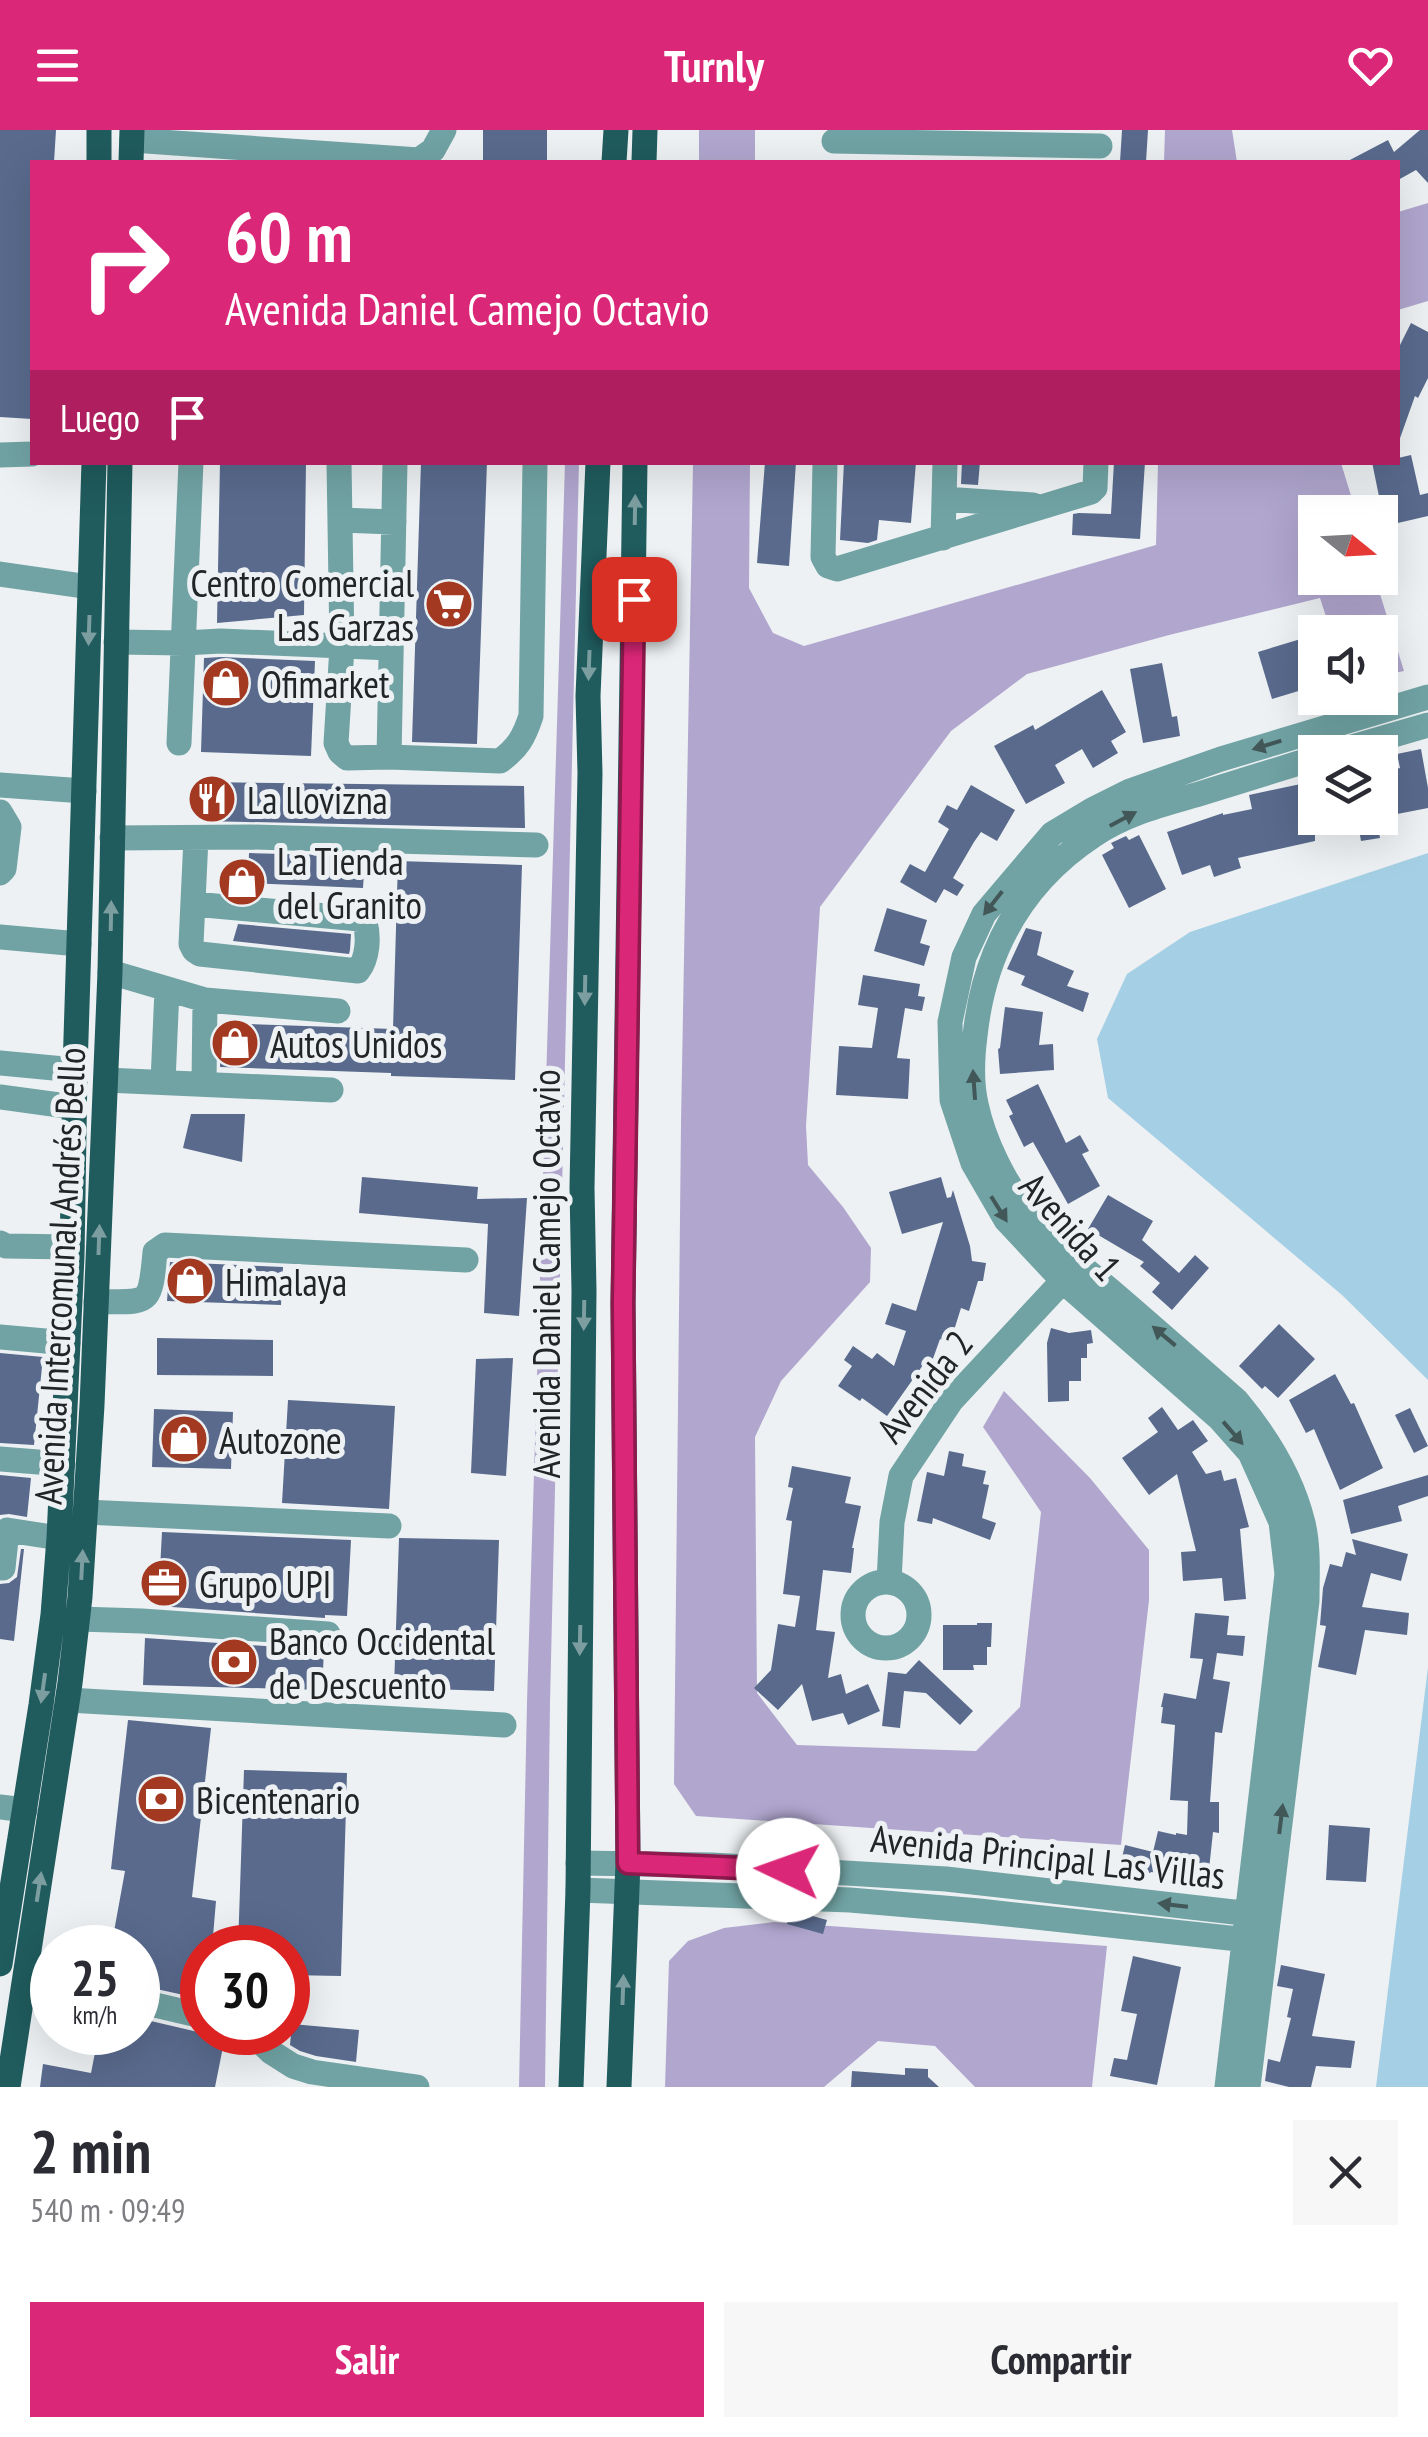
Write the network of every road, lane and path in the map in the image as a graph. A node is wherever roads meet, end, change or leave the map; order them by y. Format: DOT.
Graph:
graph roads {
  1 [pos="99,130"];
  2 [pos="444,130"];
  3 [pos="616,130"];
  4 [pos="645,130"];
  5 [pos="132,144"];
  6 [pos="834,145"];
  7 [pos="1100,146"];
  8 [pos="99,160"];
  9 [pos="614,160"];
  10 [pos="644,160"];
  11 [pos="30,454"];
  12 [pos="0,455"];
  13 [pos="94,465"];
  14 [pos="120,465"];
  15 [pos="191,465"];
  16 [pos="339,465"];
  17 [pos="395,465"];
  18 [pos="535,465"];
  19 [pos="598,465"];
  20 [pos="635,465"];
  21 [pos="825,465"];
  22 [pos="946,465"];
  23 [pos="1096,475"];
  24 [pos="944,499"];
  25 [pos="1048,506"];
  26 [pos="340,520"];
  27 [pos="394,522"];
  28 [pos="943,538"];
  29 [pos="0,574"];
  30 [pos="90,587"];
  31 [pos="116,642"];
  32 [pos="184,643"];
  33 [pos="342,647"];
  34 [pos="392,648"];
  35 [pos="1428,697"];
  36 [pos="1398,706"];
  37 [pos="1370,715"];
  38 [pos="1428,725"];
  39 [pos="1394,735"];
  40 [pos="179,743"];
  41 [pos="389,756"];
  42 [pos="1298,763"];
  43 [pos="0,785"];
  44 [pos="84,791"];
  45 [pos="0,812"];
  46 [pos="112,838"];
  47 [pos="196,838"];
  48 [pos="536,845"];
  49 [pos="0,873"];
  50 [pos="193,904"];
  51 [pos="0,937"];
  52 [pos="79,944"];
  53 [pos="110,972"];
  54 [pos="167,989"];
  55 [pos="205,1000"];
  56 [pos="338,1011"];
  57 [pos="0,1063"];
  58 [pos="74,1070"];
  59 [pos="106,1080"];
  60 [pos="163,1082"];
  61 [pos="204,1083"];
  62 [pos="331,1090"];
  63 [pos="0,1097"];
  64 [pos="74,1107"];
  65 [pos="0,1244"];
  66 [pos="72,1254"];
  67 [pos="0,1257"];
  68 [pos="466,1260"];
  69 [pos="1071,1272"];
  70 [pos="96,1302"];
  71 [pos="0,1336"];
  72 [pos="68,1343"];
  73 [pos="0,1459"];
  74 [pos="62,1464"];
  75 [pos="85,1512"];
  76 [pos="389,1526"];
  77 [pos="59,1538"];
  78 [pos="2,1568"];
  79 [pos="888,1582"];
  80 [pos="78,1619"];
  81 [pos="328,1634"];
  82 [pos="68,1700"];
  83 [pos="504,1726"];
  84 [pos="13,1809"];
  85 [pos="10,1841"];
  86 [pos="578,1863"];
  87 [pos="628,1863"];
  88 [pos="578,1890"];
  89 [pos="627,1891"];
  90 [pos="1257,1928"];
  91 [pos="2,1937"];
  92 [pos="24,1981"];
  93 [pos="30,1982"];
  94 [pos="276,2055"];
  95 [pos="8,2087"];
  96 [pos="418,2087"];
  97 [pos="571,2087"];
  98 [pos="619,2087"];
  99 [pos="1227,2087"];
  100 [pos="1248,2087"];
  1 -- 8 [label="main road"];
  2 -- 5 [label="street"];
  3 -- 9 [label="main road"];
  4 -- 10 [label="main road"];
  6 -- 7 [label="street"];
  11 -- 12 [label="street"];
  13 -- 30 [label="main road, Avenida Intercomunal Andrés Bello"];
  14 -- 31 [label="main road, Avenida Intercomunal Andrés Bello"];
  15 -- 32 [label="street"];
  16 -- 26 [label="street"];
  17 -- 27 [label="street"];
  18 -- 41 [label="street"];
  19 -- 86 [label="main road, Avenida Daniel Camejo Octavio, one-way"];
  87 -- 20 [label="main road, Avenida Daniel Camejo Octavio, one-way"];
  21 -- 28 [label="street"];
  22 -- 24 [label="street"];
  23 -- 25 [label="street"];
  24 -- 25 [label="street"];
  24 -- 28 [label="street"];
  25 -- 28 [label="street"];
  26 -- 27 [label="street"];
  26 -- 33 [label="street"];
  27 -- 34 [label="street"];
  29 -- 30 [label="street"];
  30 -- 44 [label="main road, Avenida Intercomunal Andrés Bello, one-way"];
  31 -- 32 [label="street"];
  31 -- 46 [label="main road, Avenida Intercomunal Andrés Bello"];
  32 -- 33 [label="street"];
  32 -- 40 [label="street"];
  33 -- 34 [label="street"];
  33 -- 41 [label="street"];
  34 -- 41 [label="street"];
  35 -- 36 [label="street, Avenida 1"];
  37 -- 69 [label="street, Avenida 1, one-way"];
  38 -- 39 [label="street"];
  69 -- 42 [label="street, Avenida 1, one-way"];
  43 -- 44 [label="street"];
  44 -- 52 [label="main road, Avenida Intercomunal Andrés Bello"];
  45 -- 49 [label="street"];
  46 -- 47 [label="street"];
  53 -- 46 [label="main road, Avenida Intercomunal Andrés Bello, one-way"];
  47 -- 48 [label="street"];
  47 -- 50 [label="street"];
  50 -- 50 [label="street"];
  51 -- 52 [label="street"];
  52 -- 58 [label="main road, Avenida Intercomunal Andrés Bello"];
  53 -- 54 [label="street"];
  53 -- 59 [label="main road, Avenida Intercomunal Andrés Bello"];
  54 -- 55 [label="street"];
  54 -- 60 [label="street"];
  55 -- 56 [label="street"];
  55 -- 61 [label="street"];
  57 -- 58 [label="street"];
  58 -- 64 [label="main road, Avenida Intercomunal Andrés Bello"];
  59 -- 60 [label="street"];
  70 -- 59 [label="main road, Avenida Intercomunal Andrés Bello, one-way"];
  60 -- 61 [label="street"];
  61 -- 62 [label="street"];
  63 -- 64 [label="street"];
  64 -- 66 [label="main road, Avenida Intercomunal Andrés Bello"];
  65 -- 66 [label="street"];
  66 -- 67 [label="street"];
  66 -- 72 [label="main road, Avenida Intercomunal Andrés Bello"];
  68 -- 70 [label="street"];
  69 -- 79 [label="street, Avenida 2"];
  69 -- 90 [label="street, Avenida 1"];
  70 -- 75 [label="main road, Avenida Intercomunal Andrés Bello"];
  71 -- 72 [label="street"];
  72 -- 74 [label="main road, Avenida Intercomunal Andrés Bello"];
  73 -- 74 [label="street"];
  74 -- 77 [label="main road, Avenida Intercomunal Andrés Bello"];
  75 -- 76 [label="street"];
  80 -- 75 [label="main road, Avenida Intercomunal Andrés Bello, one-way"];
  77 -- 78 [label="street"];
  77 -- 84 [label="main road, Avenida Intercomunal Andrés Bello, one-way"];
  80 -- 81 [label="street"];
  80 -- 82 [label="main road, Avenida Intercomunal Andrés Bello"];
  82 -- 83 [label="street"];
  92 -- 82 [label="main road, Avenida Intercomunal Andrés Bello, one-way"];
  84 -- 85 [label="main road, Avenida Intercomunal Andrés Bello"];
  85 -- 91 [label="main road, Avenida Intercomunal Andrés Bello"];
  86 -- 87 [label="street, Avenida Principal Las Villas"];
  86 -- 88 [label="main road, Avenida Daniel Camejo Octavio"];
  87 -- 89 [label="main road, Avenida Daniel Camejo Octavio"];
  90 -- 87 [label="street, Avenida Principal Las Villas, one-way"];
  88 -- 89 [label="street, Avenida Principal Las Villas"];
  88 -- 97 [label="main road, Avenida Daniel Camejo Octavio"];
  89 -- 90 [label="street, Avenida Principal Las Villas"];
  98 -- 89 [label="main road, Avenida Daniel Camejo Octavio, one-way"];
  90 -- 99 [label="street"];
  90 -- 100 [label="street"];
  92 -- 93 [label="street"];
  92 -- 95 [label="main road, Avenida Intercomunal Andrés Bello"];
  94 -- 96 [label="street"];
}
